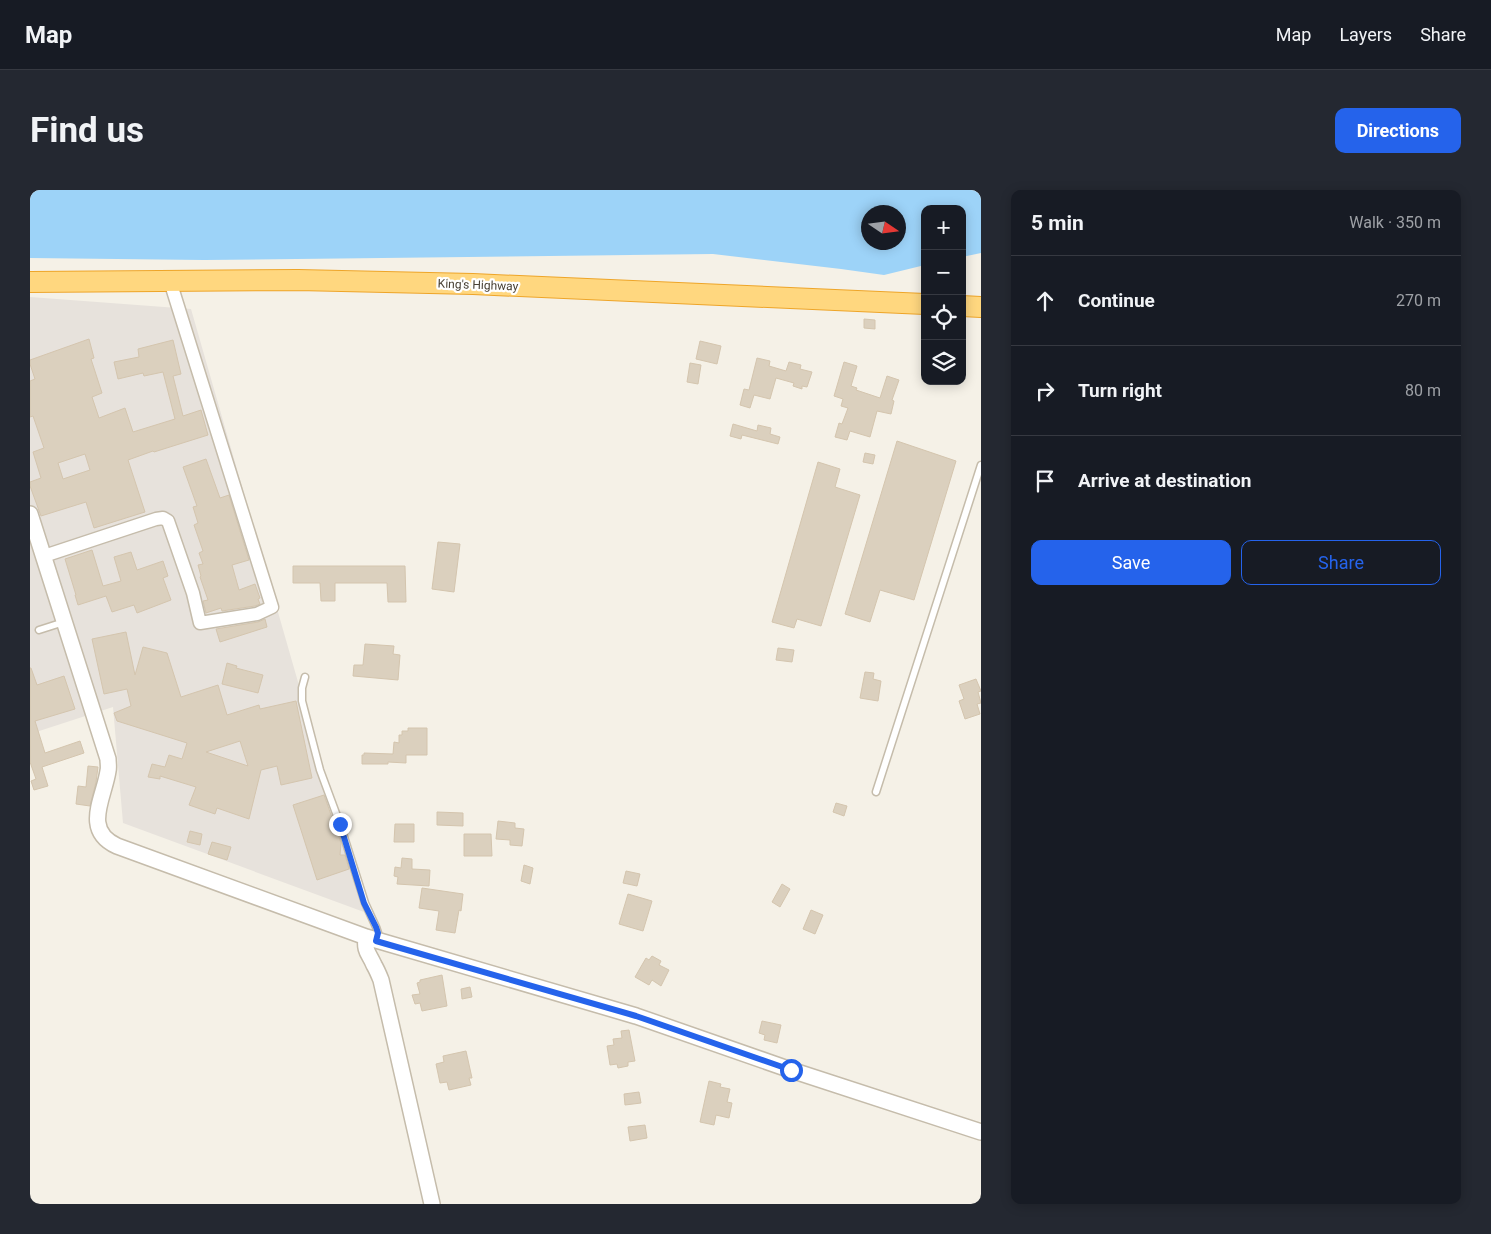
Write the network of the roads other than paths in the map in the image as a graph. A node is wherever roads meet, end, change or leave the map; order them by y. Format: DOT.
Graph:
graph roads {
  1 [pos="170,281"];
  2 [pos="30,282"];
  3 [pos="921,304"];
  4 [pos="966,306"];
  5 [pos="981,307"];
  6 [pos="981,465"];
  7 [pos="30,514"];
  8 [pos="44,556"];
  9 [pos="65,622"];
  10 [pos="39,630"];
  11 [pos="305,676"];
  12 [pos="876,792"];
  13 [pos="371,939"];
  14 [pos="981,1132"];
  15 [pos="432,1204"];
  1 -- 2 [label="highway, King's Highway"];
  1 -- 3 [label="highway, King's Highway"];
  1 -- 8 [label="street"];
  4 -- 5 [label="highway"];
  6 -- 12 [label="lane"];
  7 -- 8 [label="street"];
  8 -- 9 [label="street"];
  9 -- 10 [label="lane"];
  9 -- 13 [label="street"];
  11 -- 13 [label="lane"];
  13 -- 14 [label="street"];
  13 -- 15 [label="street"];
}
